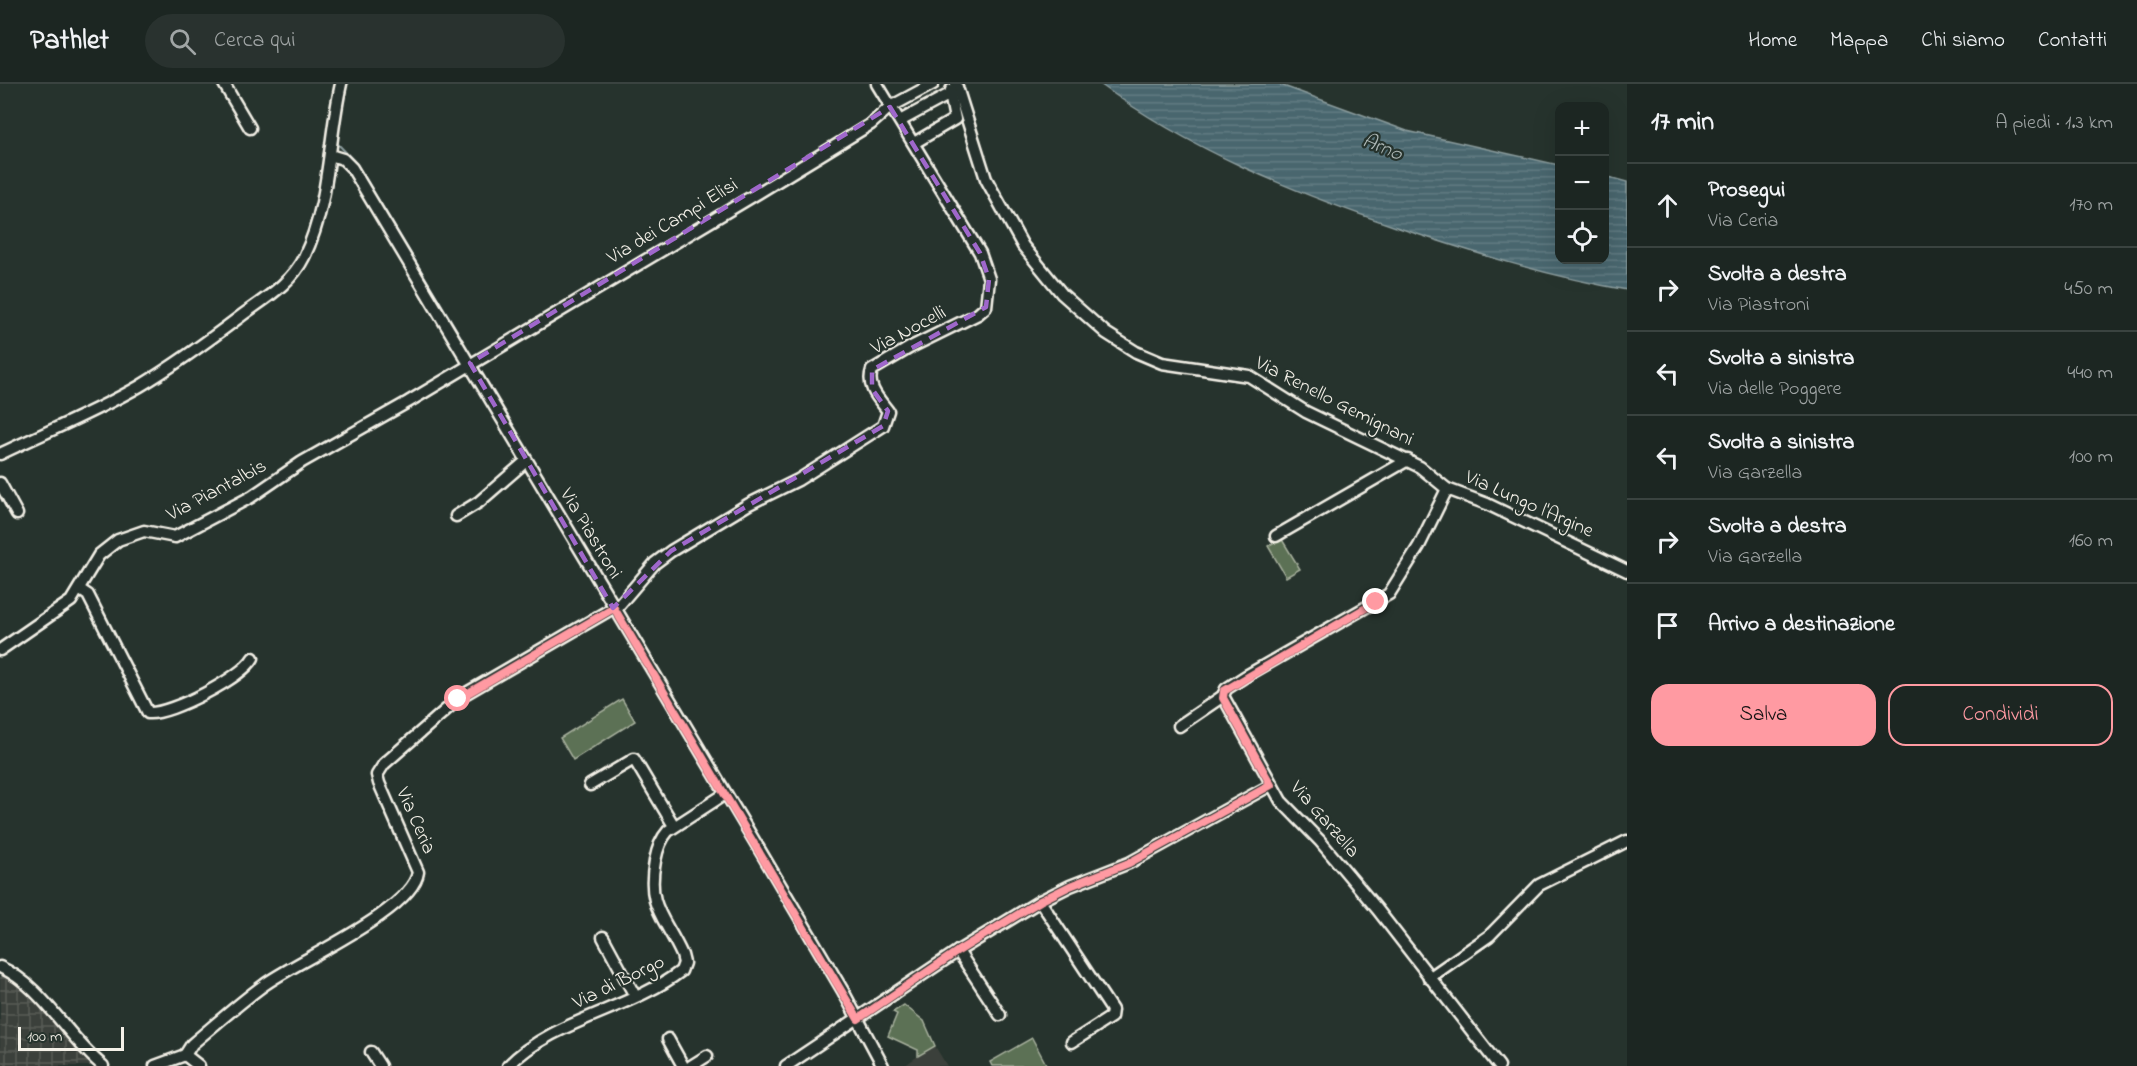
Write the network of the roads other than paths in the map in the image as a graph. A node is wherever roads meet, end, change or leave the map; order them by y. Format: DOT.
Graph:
graph roads {
  1 [pos="224,84"];
  2 [pos="341,84"];
  3 [pos="877,84"];
  4 [pos="933,84"];
  5 [pos="953,87"];
  6 [pos="890,107"];
  7 [pos="900,121"];
  8 [pos="250,128"];
  9 [pos="914,143"];
  10 [pos="330,155"];
  11 [pos="470,363"];
  12 [pos="0,454"];
  13 [pos="1408,460"];
  14 [pos="525,462"];
  15 [pos="0,483"];
  16 [pos="1447,489"];
  17 [pos="17,514"];
  18 [pos="456,516"];
  19 [pos="1276,536"];
  20 [pos="1627,572"];
  21 [pos="80,589"];
  22 [pos="614,608"];
  23 [pos="0,650"];
  24 [pos="253,658"];
  25 [pos="1223,696"];
  26 [pos="1179,726"];
  27 [pos="590,785"];
  28 [pos="1271,785"];
  29 [pos="725,794"];
  30 [pos="674,826"];
  31 [pos="1627,841"];
  32 [pos="1040,901"];
  33 [pos="603,937"];
  34 [pos="958,951"];
  35 [pos="0,967"];
  36 [pos="1429,978"];
  37 [pos="635,996"];
  38 [pos="1000,1015"];
  39 [pos="858,1019"];
  40 [pos="668,1040"];
  41 [pos="1072,1042"];
  42 [pos="371,1052"];
  43 [pos="185,1055"];
  44 [pos="707,1056"];
  45 [pos="103,1066"];
  46 [pos="155,1066"];
  47 [pos="199,1066"];
  48 [pos="380,1066"];
  49 [pos="508,1066"];
  50 [pos="683,1066"];
  51 [pos="691,1066"];
  52 [pos="786,1066"];
  53 [pos="883,1066"];
  54 [pos="1500,1066"];
  1 -- 8 [label="street"];
  2 -- 10 [label="street"];
  3 -- 6 [label="street, Via Nocelli"];
  4 -- 6 [label="street"];
  5 -- 7 [label="street"];
  5 -- 9 [label="street"];
  5 -- 13 [label="street, Via Renello Gemignani"];
  6 -- 7 [label="street, Via Nocelli"];
  6 -- 11 [label="street, Via dei Campi Elisi"];
  7 -- 9 [label="street, Via Nocelli"];
  9 -- 22 [label="street, Via Nocelli"];
  10 -- 11 [label="street, Via Piastroni"];
  10 -- 12 [label="street"];
  11 -- 14 [label="street, Via Piastroni"];
  11 -- 21 [label="street, Via Piantalbis"];
  13 -- 16 [label="street, Via Renello Gemignani"];
  13 -- 19 [label="street"];
  14 -- 18 [label="street"];
  14 -- 22 [label="street, Via Piastroni"];
  15 -- 17 [label="street"];
  16 -- 20 [label="street, Via Lungo l'Argine"];
  16 -- 25 [label="street"];
  21 -- 23 [label="street, Via Piantalbis"];
  21 -- 24 [label="street"];
  22 -- 29 [label="street, Via Piastroni"];
  22 -- 43 [label="street, Via Ceria"];
  25 -- 26 [label="street"];
  25 -- 28 [label="street, Via Garzella"];
  27 -- 30 [label="street"];
  28 -- 32 [label="street"];
  28 -- 36 [label="street, Via Garzella"];
  29 -- 30 [label="street, Via di Borgo"];
  29 -- 39 [label="street, Via Piastroni"];
  30 -- 37 [label="street, Via di Borgo"];
  31 -- 36 [label="street"];
  32 -- 34 [label="street"];
  32 -- 41 [label="street"];
  33 -- 37 [label="street"];
  34 -- 38 [label="street"];
  34 -- 39 [label="street"];
  35 -- 45 [label="street"];
  36 -- 54 [label="street, Via Garzella"];
  37 -- 49 [label="street, Via di Borgo"];
  39 -- 52 [label="street"];
  39 -- 53 [label="street, Via Piastroni"];
  40 -- 50 [label="street"];
  42 -- 48 [label="street"];
  43 -- 46 [label="street"];
  43 -- 47 [label="street"];
  44 -- 51 [label="street"];
}
